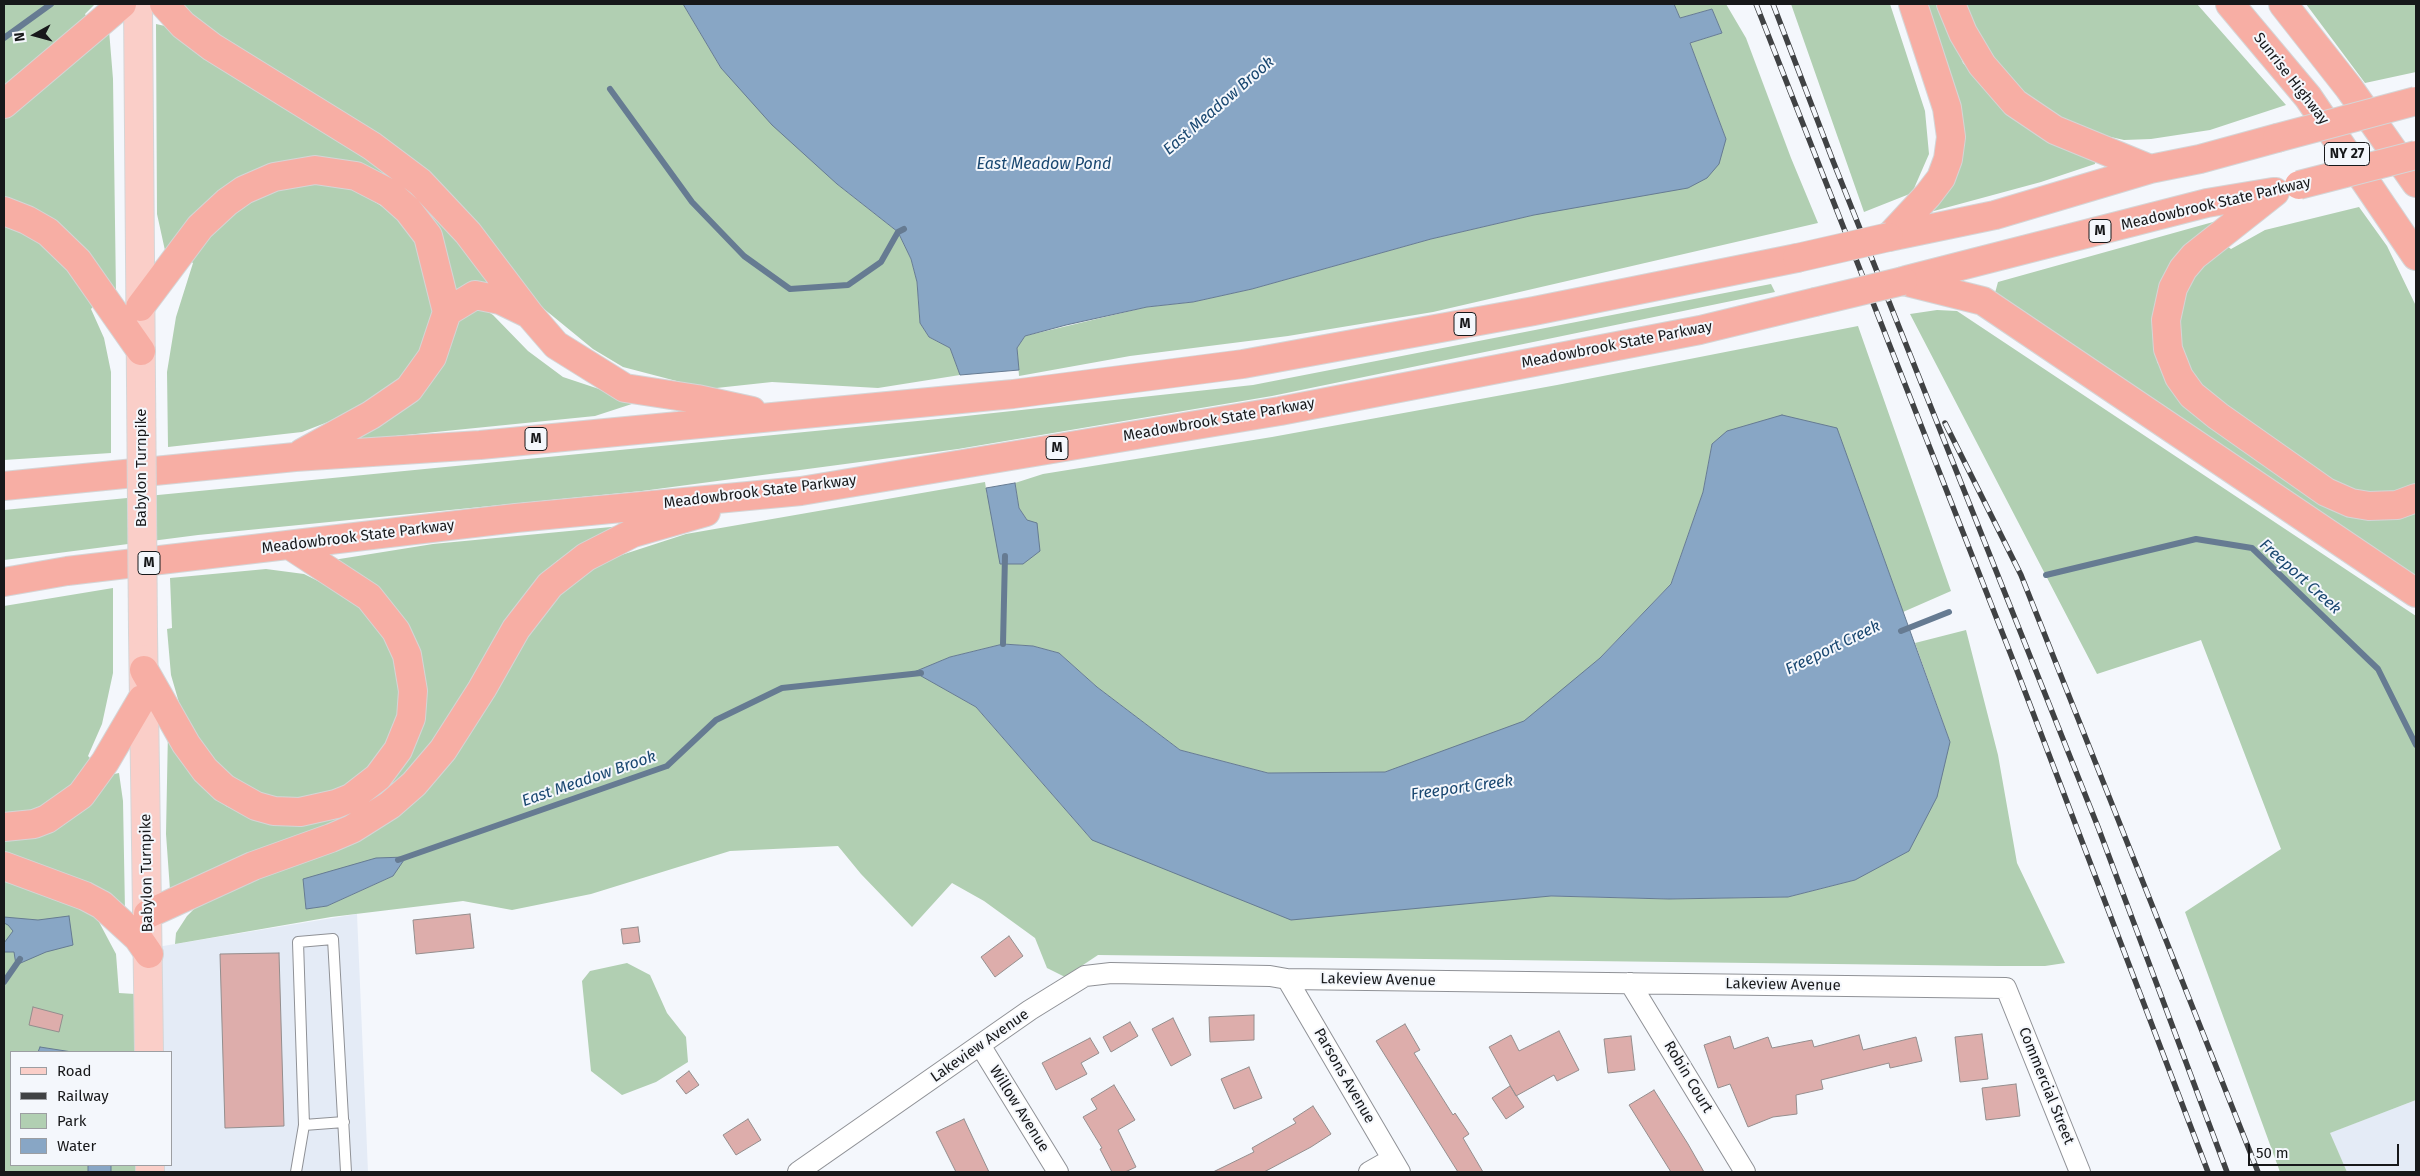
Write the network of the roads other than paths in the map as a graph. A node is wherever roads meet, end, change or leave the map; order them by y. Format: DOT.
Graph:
graph roads {
  1 [pos="122,4"];
  2 [pos="138,4"];
  3 [pos="164,4"];
  4 [pos="1913,4"];
  5 [pos="1951,4"];
  6 [pos="2230,4"];
  7 [pos="2289,8"];
  8 [pos="2416,101"];
  9 [pos="4,104"];
  10 [pos="2416,155"];
  11 [pos="2150,169"];
  12 [pos="2416,183"];
  13 [pos="2287,189"];
  14 [pos="4,212"];
  15 [pos="1889,237"];
  16 [pos="2416,256"];
  17 [pos="1902,281"];
  18 [pos="140,307"];
  19 [pos="447,312"];
  20 [pos="530,314"];
  21 [pos="141,351"];
  22 [pos="777,417"];
  23 [pos="295,457"];
  24 [pos="4,486"];
  25 [pos="766,494"];
  26 [pos="2416,498"];
  27 [pos="291,546"];
  28 [pos="5,582"];
  29 [pos="2416,593"];
  30 [pos="144,670"];
  31 [pos="142,699"];
  32 [pos="4,827"];
  33 [pos="4,866"];
  34 [pos="148,914"];
  35 [pos="148,954"];
  36 [pos="1287,979"];
  37 [pos="1630,983"];
  38 [pos="2011,1000"];
  39 [pos="980,1045"];
  40 [pos="149,1051"];
  41 [pos="344,1122"];
  42 [pos="304,1125"];
  43 [pos="1396,1165"];
  44 [pos="296,1172"];
  45 [pos="346,1172"];
  46 [pos="798,1172"];
  47 [pos="1058,1172"];
  48 [pos="1369,1172"];
  49 [pos="1745,1172"];
  50 [pos="2080,1172"];
  1 -- 9 [label="highway"];
  2 -- 18 [label="main road, Babylon Turnpike"];
  3 -- 20 [label="highway"];
  4 -- 15 [label="highway"];
  5 -- 11 [label="highway"];
  6 -- 16 [label="highway, Sunrise Highway / NY 27"];
  7 -- 12 [label="highway, NY 27"];
  8 -- 11 [label="highway, M, bridge"];
  10 -- 13 [label="highway, Meadowbrook State Parkway / M, bridge"];
  11 -- 15 [label="highway, M"];
  13 -- 17 [label="highway, Meadowbrook State Parkway / M"];
  13 -- 26 [label="highway"];
  14 -- 21 [label="highway"];
  15 -- 22 [label="highway, M, bridge"];
  17 -- 25 [label="highway, Meadowbrook State Parkway / M, bridge"];
  17 -- 29 [label="highway"];
  18 -- 19 [label="highway"];
  18 -- 21 [label="main road, Babylon Turnpike"];
  19 -- 20 [label="highway"];
  19 -- 23 [label="highway"];
  20 -- 22 [label="highway"];
  21 -- 30 [label="main road, Babylon Turnpike, bridge"];
  22 -- 23 [label="highway, M"];
  23 -- 24 [label="highway, M"];
  25 -- 27 [label="highway, Meadowbrook State Parkway / M"];
  25 -- 34 [label="highway"];
  27 -- 28 [label="highway, Meadowbrook State Parkway / M"];
  27 -- 30 [label="highway"];
  30 -- 31 [label="main road, Babylon Turnpike"];
  31 -- 32 [label="highway"];
  31 -- 34 [label="main road, Babylon Turnpike"];
  33 -- 35 [label="highway"];
  34 -- 35 [label="main road, Babylon Turnpike"];
  35 -- 40 [label="main road, Babylon Turnpike"];
  36 -- 37 [label="street, Lakeview Avenue"];
  36 -- 39 [label="street, Lakeview Avenue"];
  36 -- 43 [label="street, Parsons Avenue"];
  37 -- 38 [label="street, Lakeview Avenue"];
  37 -- 49 [label="street, Robin Court"];
  38 -- 50 [label="street, Commercial Street"];
  39 -- 46 [label="street, Lakeview Avenue"];
  39 -- 47 [label="street, Willow Avenue"];
  41 -- 42 [label="lane"];
  41 -- 42 [label="lane"];
  41 -- 45 [label="lane"];
  42 -- 44 [label="lane"];
  43 -- 48 [label="street"];
}
